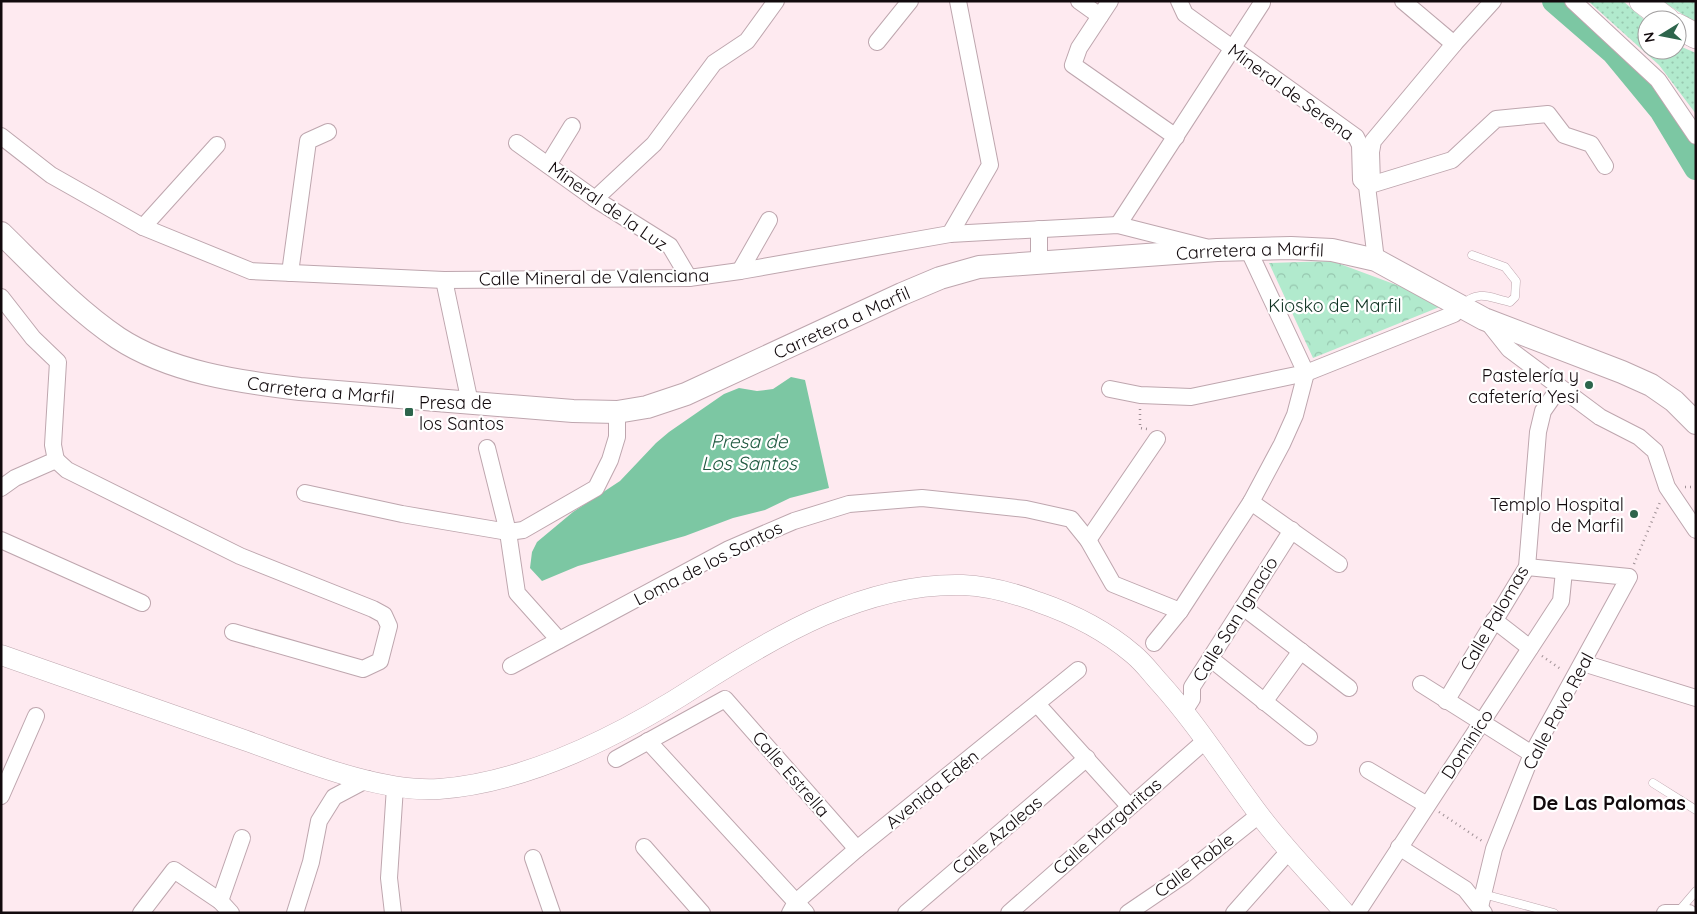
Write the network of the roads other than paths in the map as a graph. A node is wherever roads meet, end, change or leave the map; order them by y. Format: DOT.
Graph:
graph roads {
  1 [pos="776,1"];
  2 [pos="910,1"];
  3 [pos="958,1"];
  4 [pos="1079,1"];
  5 [pos="1110,1"];
  6 [pos="1180,1"];
  7 [pos="1403,1"];
  8 [pos="1493,1"];
  9 [pos="1573,1"];
  10 [pos="1642,1"];
  11 [pos="1262,3"];
  12 [pos="1654,10"];
  13 [pos="1100,16"];
  14 [pos="877,42"];
  15 [pos="1454,44"];
  16 [pos="1232,48"];
  17 [pos="572,126"];
  18 [pos="328,132"];
  19 [pos="1,136"];
  20 [pos="1696,136"];
  21 [pos="1176,137"];
  22 [pos="517,143"];
  23 [pos="217,145"];
  24 [pos="548,165"];
  25 [pos="1605,166"];
  26 [pos="1369,185"];
  27 [pos="595,199"];
  28 [pos="769,220"];
  29 [pos="1118,224"];
  30 [pos="143,227"];
  31 [pos="1039,229"];
  32 [pos="1,233"];
  33 [pos="950,234"];
  34 [pos="1248,249"];
  35 [pos="1217,250"];
  36 [pos="1472,255"];
  37 [pos="1376,260"];
  38 [pos="1039,262"];
  39 [pos="740,271"];
  40 [pos="290,273"];
  41 [pos="689,278"];
  42 [pos="444,280"];
  43 [pos="1,297"];
  44 [pos="1460,306"];
  45 [pos="1484,319"];
  46 [pos="1306,373"];
  47 [pos="1559,388"];
  48 [pos="1110,389"];
  49 [pos="470,403"];
  50 [pos="617,412"];
  51 [pos="1696,423"];
  52 [pos="1157,439"];
  53 [pos="486,448"];
  54 [pos="56,460"];
  55 [pos="1,488"];
  56 [pos="305,493"];
  57 [pos="1251,502"];
  58 [pos="1292,530"];
  59 [pos="1696,530"];
  60 [pos="508,532"];
  61 [pos="1,540"];
  62 [pos="1088,540"];
  63 [pos="1339,564"];
  64 [pos="1527,567"];
  65 [pos="1564,571"];
  66 [pos="142,603"];
  67 [pos="1244,607"];
  68 [pos="1180,611"];
  69 [pos="1494,620"];
  70 [pos="234,632"];
  71 [pos="559,640"];
  72 [pos="1154,642"];
  73 [pos="1530,648"];
  74 [pos="1301,651"];
  75 [pos="1,655"];
  76 [pos="1211,658"];
  77 [pos="1583,662"];
  78 [pos="511,666"];
  79 [pos="1078,670"];
  80 [pos="1421,684"];
  81 [pos="1349,688"];
  82 [pos="1696,698"];
  83 [pos="1446,700"];
  84 [pos="1264,702"];
  85 [pos="1037,704"];
  86 [pos="1185,710"];
  87 [pos="36,716"];
  88 [pos="1479,723"];
  89 [pos="1309,737"];
  90 [pos="1206,740"];
  91 [pos="648,741"];
  92 [pos="1532,754"];
  93 [pos="1087,758"];
  94 [pos="616,759"];
  95 [pos="1368,770"];
  96 [pos="368,779"];
  97 [pos="1653,783"];
  98 [pos="395,787"];
  99 [pos="1,796"];
  100 [pos="1427,805"];
  101 [pos="1128,806"];
  102 [pos="1696,810"];
  103 [pos="1259,814"];
  104 [pos="242,838"];
  105 [pos="644,846"];
  106 [pos="1399,847"];
  107 [pos="857,849"];
  108 [pos="1289,851"];
  109 [pos="533,858"];
  110 [pos="1696,891"];
  111 [pos="1482,905"];
  112 [pos="226,907"];
  113 [pos="797,909"];
  114 [pos="1677,912"];
  115 [pos="141,913"];
  116 [pos="295,913"];
  117 [pos="393,913"];
  118 [pos="552,913"];
  119 [pos="702,913"];
  120 [pos="906,913"];
  121 [pos="1009,913"];
  122 [pos="1128,913"];
  123 [pos="1234,913"];
  124 [pos="1345,913"];
  125 [pos="1357,913"];
  126 [pos="1554,913"];
  1 -- 27 [label="street"];
  2 -- 14 [label="street"];
  3 -- 33 [label="street"];
  4 -- 13 [label="street"];
  5 -- 13 [label="street"];
  6 -- 16 [label="street, Mineral de Serena"];
  7 -- 15 [label="street"];
  8 -- 15 [label="street"];
  9 -- 20 [label="street"];
  10 -- 12 [label="main road"];
  11 -- 16 [label="street"];
  13 -- 21 [label="street"];
  15 -- 26 [label="street"];
  16 -- 21 [label="street"];
  16 -- 26 [label="street, Mineral de Serena"];
  17 -- 24 [label="street"];
  18 -- 40 [label="street"];
  19 -- 30 [label="street, Calle Mineral de Valenciana"];
  21 -- 29 [label="street"];
  22 -- 24 [label="street, Mineral de la Luz"];
  23 -- 30 [label="street"];
  24 -- 27 [label="street, Mineral de la Luz"];
  25 -- 26 [label="street"];
  26 -- 37 [label="street, Mineral de Serena"];
  27 -- 41 [label="street, Mineral de la Luz"];
  28 -- 39 [label="street"];
  29 -- 31 [label="street, Calle Mineral de Valenciana"];
  29 -- 35 [label="street, Calle Mineral de Valenciana"];
  30 -- 40 [label="street, Calle Mineral de Valenciana"];
  31 -- 33 [label="street, Calle Mineral de Valenciana"];
  31 -- 38 [label="street"];
  32 -- 49 [label="main road, Carretera a Marfil"];
  33 -- 39 [label="street, Calle Mineral de Valenciana"];
  34 -- 35 [label="main road, Carretera a Marfil"];
  34 -- 37 [label="main road, Carretera a Marfil"];
  34 -- 46 [label="street"];
  35 -- 38 [label="main road, Carretera a Marfil"];
  36 -- 44 [label="lane"];
  37 -- 44 [label="main road, Carretera a Marfil"];
  38 -- 50 [label="main road, Carretera a Marfil"];
  39 -- 41 [label="street, Calle Mineral de Valenciana"];
  40 -- 42 [label="street, Calle Mineral de Valenciana"];
  41 -- 42 [label="street, Calle Mineral de Valenciana"];
  42 -- 49 [label="street"];
  43 -- 54 [label="street"];
  44 -- 45 [label="main road, Carretera a Marfil"];
  44 -- 46 [label="street"];
  45 -- 47 [label="street"];
  45 -- 51 [label="main road, Carretera a Marfil"];
  46 -- 48 [label="street"];
  46 -- 57 [label="street"];
  47 -- 59 [label="street"];
  47 -- 64 [label="street, Calle Palomas"];
  49 -- 50 [label="main road, Carretera a Marfil"];
  50 -- 60 [label="street"];
  52 -- 62 [label="street"];
  53 -- 60 [label="street"];
  54 -- 55 [label="street"];
  54 -- 70 [label="street"];
  56 -- 60 [label="street"];
  57 -- 58 [label="street"];
  57 -- 68 [label="street"];
  58 -- 63 [label="street"];
  58 -- 67 [label="street, Calle San Ignacio"];
  60 -- 71 [label="street"];
  61 -- 66 [label="street"];
  62 -- 68 [label="street, Loma de los Santos"];
  62 -- 71 [label="street, Loma de los Santos"];
  64 -- 65 [label="street"];
  64 -- 69 [label="street, Calle Palomas"];
  65 -- 73 [label="street, Dominico"];
  65 -- 77 [label="street, Calle Pavo Real"];
  67 -- 74 [label="street"];
  67 -- 76 [label="street, Calle San Ignacio"];
  68 -- 72 [label="street"];
  69 -- 73 [label="street"];
  69 -- 83 [label="street, Calle Palomas"];
  71 -- 78 [label="street, Loma de los Santos"];
  73 -- 88 [label="street, Dominico"];
  74 -- 81 [label="street"];
  74 -- 84 [label="street"];
  75 -- 96 [label="street"];
  76 -- 84 [label="street"];
  76 -- 86 [label="street, Calle San Ignacio"];
  77 -- 82 [label="street"];
  77 -- 92 [label="street, Calle Pavo Real"];
  79 -- 85 [label="street, Avenida Edén"];
  80 -- 83 [label="street"];
  83 -- 88 [label="street"];
  84 -- 89 [label="street"];
  85 -- 93 [label="street"];
  85 -- 107 [label="street, Avenida Edén"];
  86 -- 90 [label="street"];
  86 -- 98 [label="street"];
  87 -- 99 [label="street"];
  88 -- 92 [label="street"];
  88 -- 100 [label="street, Dominico"];
  90 -- 101 [label="street, Calle Margaritas"];
  90 -- 103 [label="street"];
  91 -- 94 [label="street"];
  91 -- 107 [label="street, Calle Estrella"];
  91 -- 113 [label="street"];
  92 -- 111 [label="street, Calle Pavo Real"];
  93 -- 101 [label="street"];
  93 -- 120 [label="street, Calle Azaleas"];
  95 -- 100 [label="street"];
  96 -- 98 [label="street"];
  96 -- 116 [label="street"];
  97 -- 102 [label="lane"];
  98 -- 117 [label="street"];
  100 -- 106 [label="street, Dominico"];
  101 -- 121 [label="street, Calle Margaritas"];
  103 -- 108 [label="street"];
  103 -- 122 [label="street, Calle Roble"];
  104 -- 112 [label="street"];
  105 -- 119 [label="street"];
  106 -- 111 [label="street"];
  106 -- 125 [label="street, Dominico"];
  107 -- 113 [label="street, Avenida Edén"];
  108 -- 123 [label="street"];
  108 -- 124 [label="street"];
  109 -- 118 [label="street"];
  110 -- 114 [label="lane"];
  111 -- 126 [label="lane"];
  112 -- 115 [label="street"];
}
